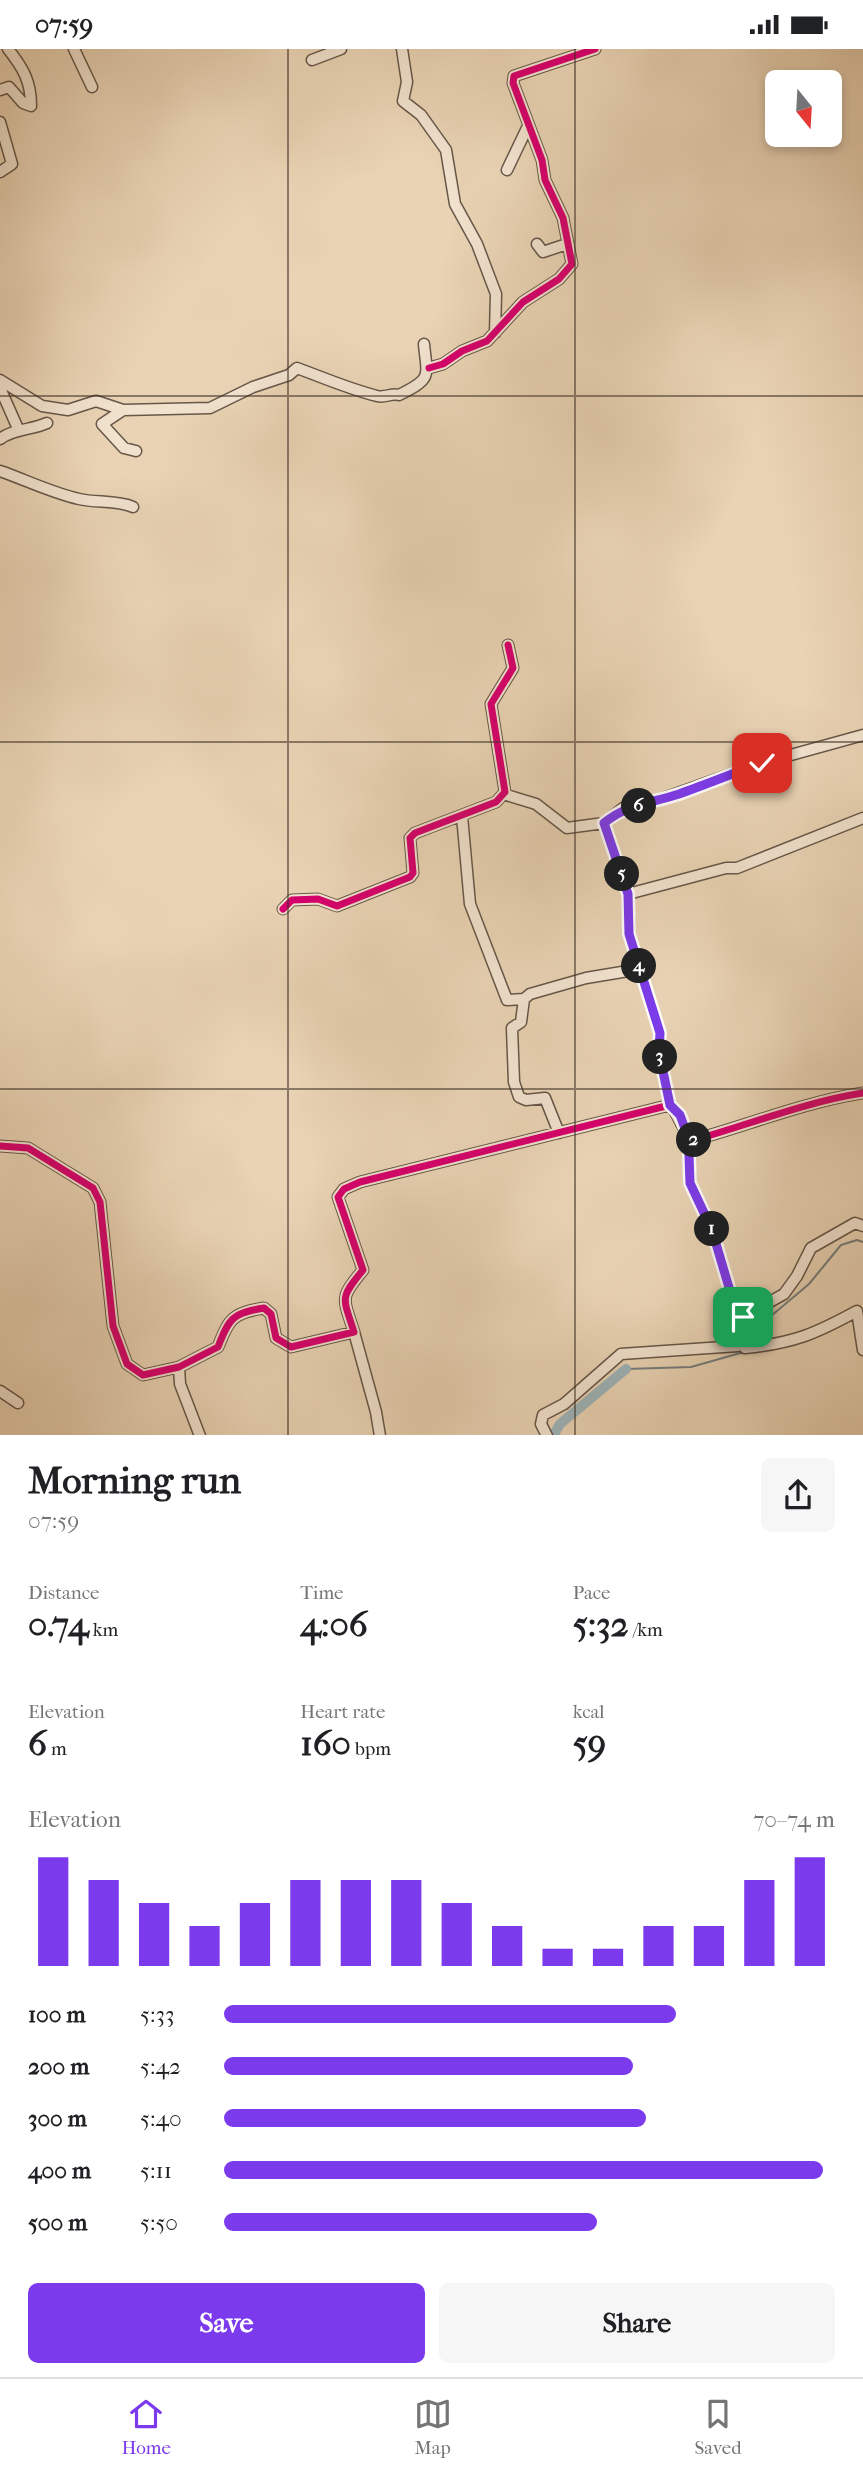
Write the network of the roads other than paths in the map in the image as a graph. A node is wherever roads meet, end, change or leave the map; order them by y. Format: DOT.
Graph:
graph roads {
  1 [pos="8,49"];
  2 [pos="74,49"];
  3 [pos="341,49"];
  4 [pos="402,49"];
  5 [pos="595,49"];
  6 [pos="312,60"];
  7 [pos="92,87"];
  8 [pos="0,90"];
  9 [pos="0,123"];
  10 [pos="528,126"];
  11 [pos="507,170"];
  12 [pos="0,172"];
  13 [pos="537,244"];
  14 [pos="567,244"];
  15 [pos="495,333"];
  16 [pos="424,344"];
  17 [pos="429,368"];
  18 [pos="0,380"];
  19 [pos="0,388"];
  20 [pos="123,410"];
  21 [pos="47,423"];
  22 [pos="19,432"];
  23 [pos="0,439"];
  24 [pos="136,451"];
  25 [pos="0,471"];
  26 [pos="133,507"];
  27 [pos="508,645"];
  28 [pos="863,736"];
  29 [pos="503,794"];
  30 [pos="462,816"];
  31 [pos="863,818"];
  32 [pos="604,823"];
  33 [pos="628,894"];
  34 [pos="283,909"];
  35 [pos="639,969"];
  36 [pos="524,999"];
  37 [pos="863,1093"];
  38 [pos="670,1105"];
  39 [pos="559,1133"];
  40 [pos="694,1140"];
  41 [pos="0,1146"];
  42 [pos="863,1226"];
  43 [pos="743,1317"];
  44 [pos="741,1331"];
  45 [pos="354,1332"];
  46 [pos="863,1350"];
  47 [pos="179,1367"];
  48 [pos="0,1391"];
  49 [pos="18,1403"];
  50 [pos="200,1435"];
  51 [pos="380,1435"];
  52 [pos="546,1435"];
  1 -- 8 [label="street"];
  2 -- 7 [label="street"];
  3 -- 6 [label="street"];
  4 -- 15 [label="street"];
  5 -- 10 [label="street"];
  9 -- 12 [label="street"];
  10 -- 11 [label="street"];
  10 -- 14 [label="street"];
  13 -- 14 [label="street"];
  14 -- 15 [label="street"];
  15 -- 17 [label="street"];
  16 -- 17 [label="street"];
  17 -- 20 [label="street"];
  18 -- 20 [label="street"];
  19 -- 22 [label="street"];
  20 -- 24 [label="street"];
  21 -- 22 [label="street"];
  22 -- 23 [label="street"];
  25 -- 26 [label="street"];
  27 -- 29 [label="street"];
  28 -- 32 [label="street"];
  29 -- 30 [label="street"];
  29 -- 32 [label="street"];
  30 -- 34 [label="street"];
  30 -- 36 [label="street"];
  31 -- 33 [label="street"];
  32 -- 33 [label="street"];
  33 -- 35 [label="street"];
  35 -- 36 [label="street"];
  35 -- 38 [label="street"];
  36 -- 39 [label="street"];
  37 -- 40 [label="street"];
  38 -- 39 [label="street"];
  38 -- 40 [label="street"];
  39 -- 45 [label="street"];
  40 -- 43 [label="street"];
  41 -- 47 [label="street"];
  42 -- 43 [label="street"];
  43 -- 44 [label="street"];
  44 -- 46 [label="street"];
  44 -- 52 [label="street"];
  45 -- 47 [label="street"];
  45 -- 51 [label="street"];
  47 -- 50 [label="street"];
  48 -- 49 [label="street"];
}
